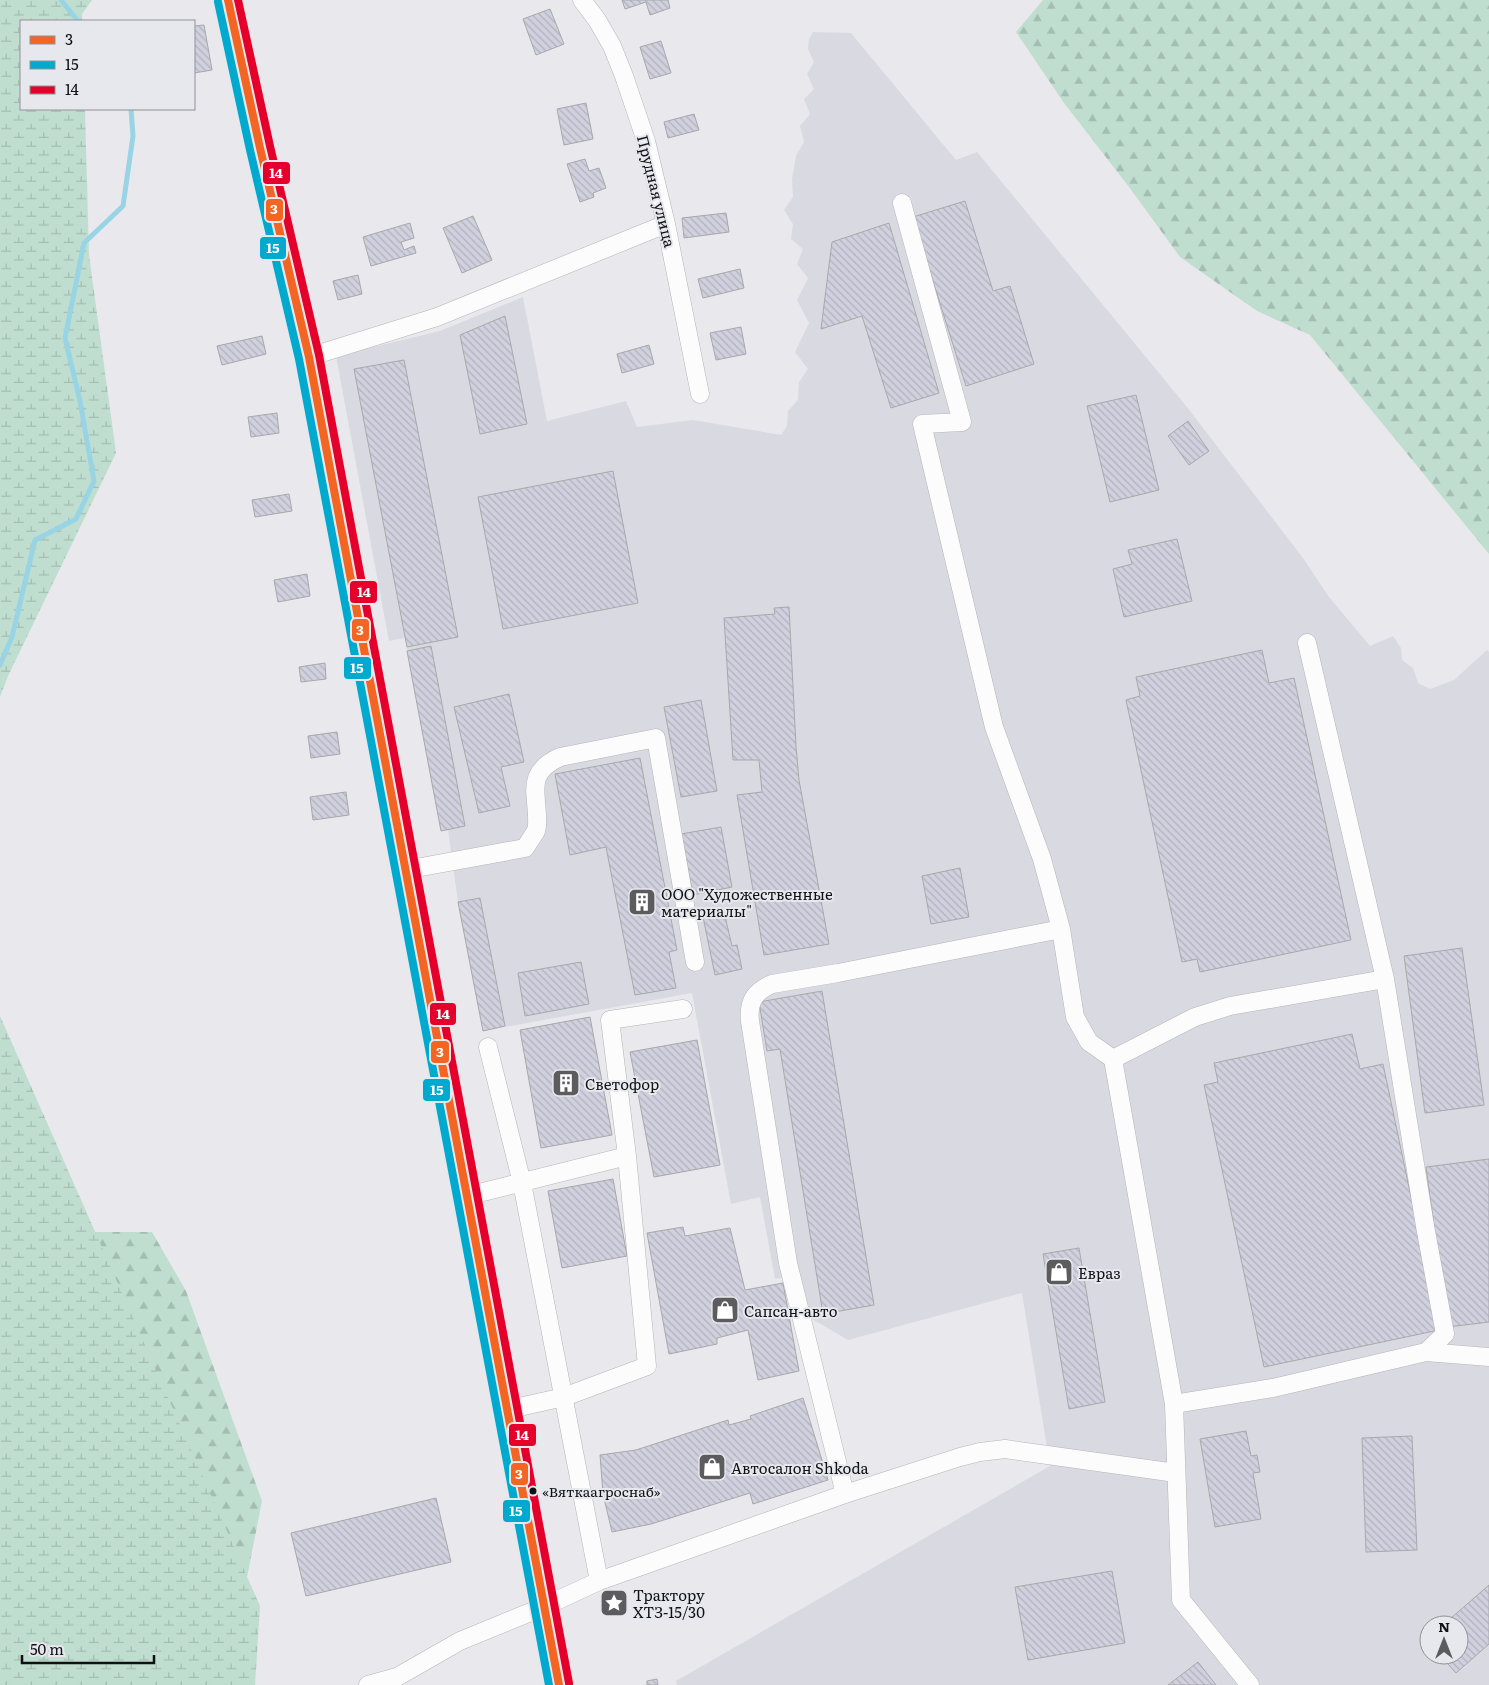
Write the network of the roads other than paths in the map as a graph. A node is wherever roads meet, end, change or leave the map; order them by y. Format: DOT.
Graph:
graph roads {
  1 [pos="228,0"];
  2 [pos="582,0"];
  3 [pos="902,204"];
  4 [pos="666,224"];
  5 [pos="309,357"];
  6 [pos="700,394"];
  7 [pos="1307,643"];
  8 [pos="405,870"];
  9 [pos="1062,929"];
  10 [pos="695,962"];
  11 [pos="1385,979"];
  12 [pos="683,1009"];
  13 [pos="488,1047"];
  14 [pos="1113,1059"];
  15 [pos="627,1156"];
  16 [pos="522,1182"];
  17 [pos="467,1196"];
  18 [pos="1426,1352"];
  19 [pos="1489,1357"];
  20 [pos="564,1397"];
  21 [pos="1174,1404"];
  22 [pos="506,1410"];
  23 [pos="1176,1473"];
  24 [pos="845,1494"];
  25 [pos="599,1581"];
  26 [pos="543,1607"];
  27 [pos="368,1685"];
  28 [pos="559,1685"];
  29 [pos="1250,1685"];
  1 -- 5 [label="main road"];
  2 -- 4 [label="street, Прудная улица"];
  3 -- 9 [label="street"];
  4 -- 5 [label="street"];
  4 -- 6 [label="street, Прудная улица"];
  5 -- 8 [label="main road"];
  7 -- 11 [label="street"];
  8 -- 10 [label="street"];
  8 -- 17 [label="main road"];
  9 -- 14 [label="street"];
  9 -- 24 [label="street"];
  11 -- 14 [label="street"];
  11 -- 18 [label="street"];
  12 -- 15 [label="street"];
  13 -- 16 [label="street"];
  14 -- 21 [label="street"];
  15 -- 16 [label="street"];
  15 -- 20 [label="street"];
  16 -- 17 [label="street"];
  16 -- 20 [label="street"];
  17 -- 22 [label="main road"];
  18 -- 19 [label="street"];
  18 -- 21 [label="street"];
  20 -- 22 [label="street"];
  20 -- 25 [label="street"];
  21 -- 23 [label="street"];
  22 -- 26 [label="main road"];
  23 -- 24 [label="street"];
  23 -- 29 [label="street"];
  24 -- 25 [label="street"];
  25 -- 26 [label="street"];
  26 -- 27 [label="street"];
  26 -- 28 [label="main road"];
}
